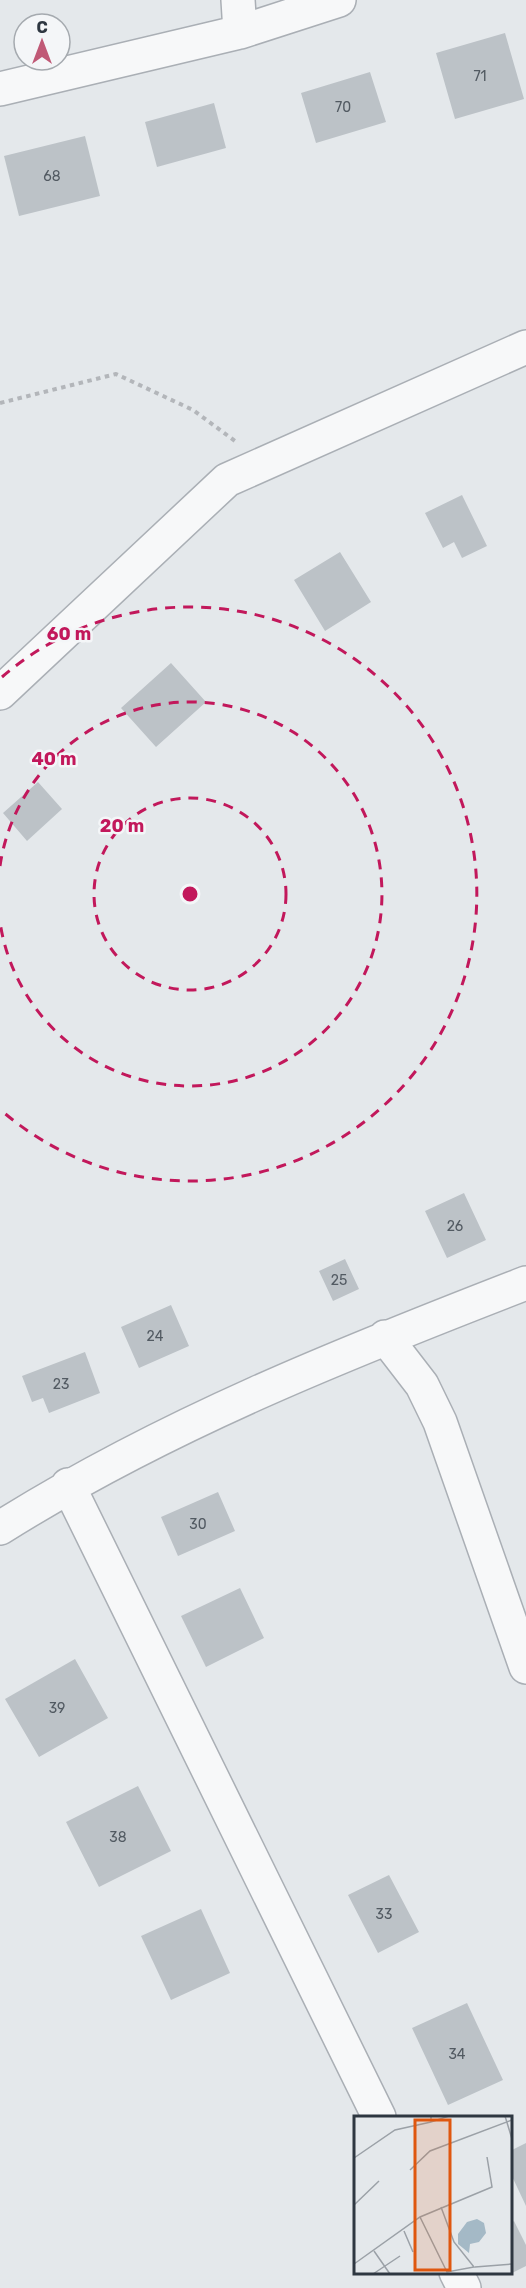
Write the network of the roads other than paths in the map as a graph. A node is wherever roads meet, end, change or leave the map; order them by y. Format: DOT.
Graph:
graph roads {
  1 [pos="238,0"];
  2 [pos="339,0"];
  3 [pos="240,32"];
  4 [pos="0,89"];
  5 [pos="526,347"];
  6 [pos="0,693"];
  7 [pos="526,1283"];
  8 [pos="385,1337"];
  9 [pos="68,1485"];
  10 [pos="0,1528"];
  11 [pos="526,1667"];
  12 [pos="380,2116"];
  13 [pos="457,2273"];
  14 [pos="464,2288"];
  1 -- 3 [label="street"];
  2 -- 3 [label="street"];
  3 -- 4 [label="street"];
  5 -- 6 [label="street"];
  7 -- 8 [label="street"];
  8 -- 9 [label="street"];
  8 -- 11 [label="street"];
  9 -- 10 [label="street"];
  9 -- 12 [label="street"];
  13 -- 14 [label="street"];
}
